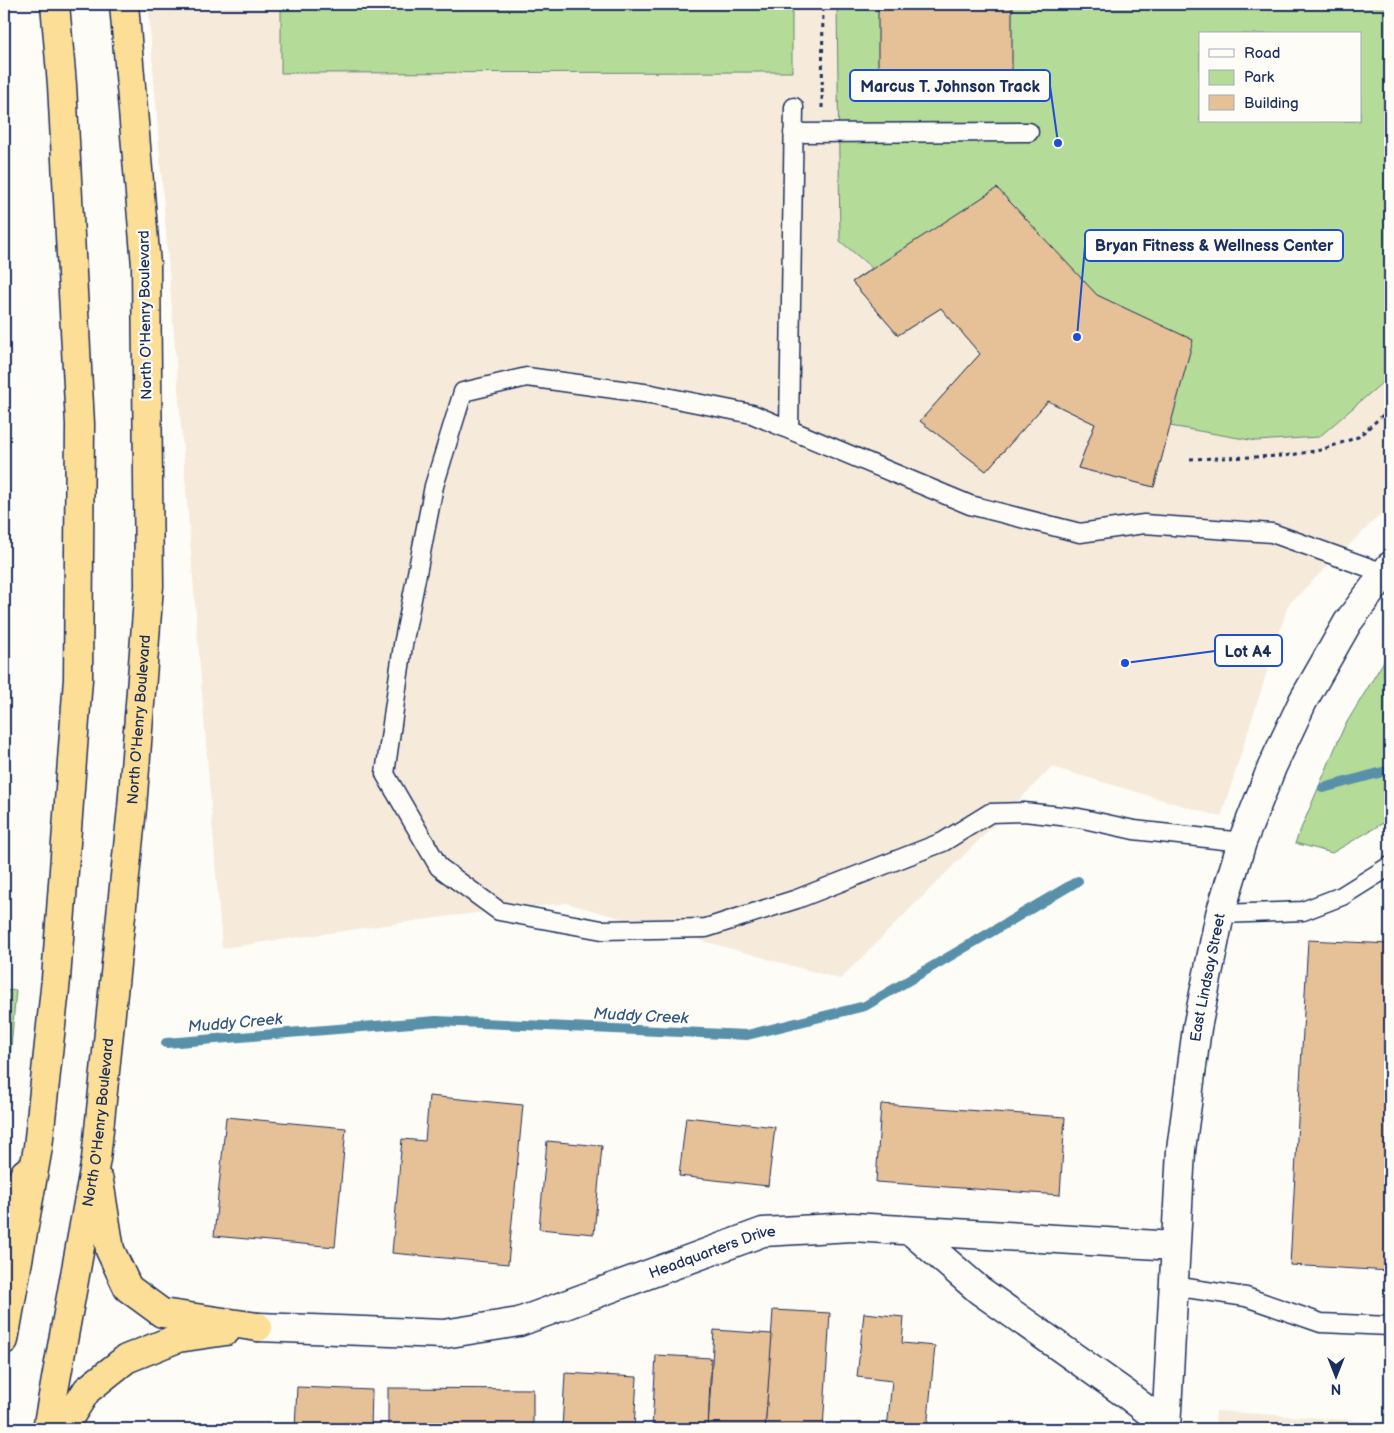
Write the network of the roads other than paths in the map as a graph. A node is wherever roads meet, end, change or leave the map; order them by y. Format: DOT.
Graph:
graph roads {
  1 [pos="55,4"];
  2 [pos="124,4"];
  3 [pos="794,107"];
  4 [pos="1029,132"];
  5 [pos="793,133"];
  6 [pos="789,429"];
  7 [pos="1387,569"];
  8 [pos="1242,842"];
  9 [pos="1390,866"];
  10 [pos="1220,914"];
  11 [pos="38,1147"];
  12 [pos="96,1159"];
  13 [pos="4,1215"];
  14 [pos="910,1231"];
  15 [pos="1175,1246"];
  16 [pos="1173,1286"];
  17 [pos="1390,1326"];
  18 [pos="258,1327"];
  19 [pos="4,1340"];
  20 [pos="1166,1427"];
  21 [pos="47,1429"];
  22 [pos="62,1429"];
  1 -- 11 [label="highway"];
  2 -- 12 [label="highway, North O'Henry Boulevard"];
  3 -- 5 [label="lane"];
  4 -- 5 [label="lane"];
  5 -- 6 [label="lane"];
  6 -- 7 [label="lane"];
  6 -- 8 [label="lane"];
  7 -- 8 [label="main road, East Lindsay Street"];
  8 -- 10 [label="main road, East Lindsay Street"];
  9 -- 10 [label="lane"];
  10 -- 15 [label="main road, East Lindsay Street"];
  11 -- 13 [label="highway"];
  11 -- 19 [label="highway"];
  12 -- 18 [label="highway"];
  12 -- 21 [label="highway, North O'Henry Boulevard"];
  14 -- 15 [label="main road, Headquarters Drive"];
  14 -- 18 [label="main road, Headquarters Drive"];
  14 -- 20 [label="main road"];
  15 -- 16 [label="main road, East Lindsay Street"];
  16 -- 17 [label="lane"];
  16 -- 20 [label="main road, East Lindsay Street"];
  18 -- 22 [label="highway"];
}
